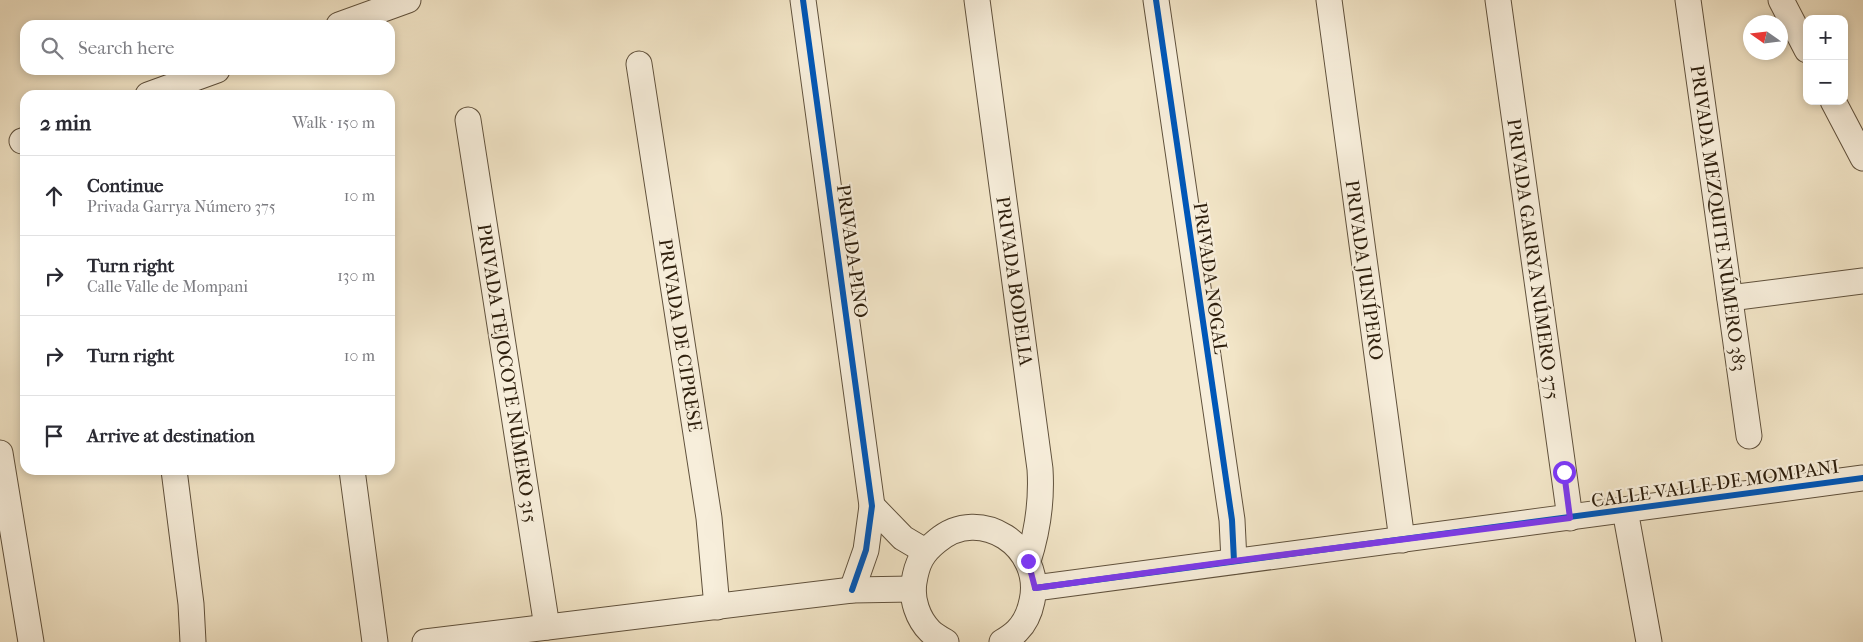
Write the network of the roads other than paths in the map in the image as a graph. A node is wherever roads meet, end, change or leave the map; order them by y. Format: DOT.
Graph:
graph roads {
  1 [pos="408,0"];
  2 [pos="803,0"];
  3 [pos="977,0"];
  4 [pos="1156,0"];
  5 [pos="1328,0"];
  6 [pos="1498,0"];
  7 [pos="1688,0"];
  8 [pos="1781,0"];
  9 [pos="354,20"];
  10 [pos="1803,42"];
  11 [pos="639,64"];
  12 [pos="203,75"];
  13 [pos="162,90"];
  14 [pos="1836,105"];
  15 [pos="468,120"];
  16 [pos="1863,158"];
  17 [pos="1863,281"];
  18 [pos="1730,298"];
  19 [pos="1749,436"];
  20 [pos="0,453"];
  21 [pos="175,475"];
  22 [pos="353,475"];
  23 [pos="1863,478"];
  24 [pos="872,506"];
  25 [pos="1626,510"];
  26 [pos="1570,518"];
  27 [pos="1402,540"];
  28 [pos="925,551"];
  29 [pos="1028,561"];
  30 [pos="1234,561"];
  31 [pos="1035,588"];
  32 [pos="913,589"];
  33 [pos="852,590"];
  34 [pos="717,607"];
  35 [pos="547,627"];
  36 [pos="31,642"];
  37 [pos="193,642"];
  38 [pos="375,642"];
  39 [pos="425,642"];
  40 [pos="946,642"];
  41 [pos="1002,642"];
  42 [pos="1649,642"];
  1 -- 9 [label="street"];
  2 -- 24 [label="street, PRIVADA PINO"];
  3 -- 29 [label="street, PRIVADA BODELIA"];
  4 -- 30 [label="street, PRIVADA NOGAL"];
  5 -- 27 [label="street, PRIVADA JUNÍPERO"];
  6 -- 26 [label="street, PRIVADA GARRYA NÚMERO 375"];
  7 -- 18 [label="street, PRIVADA MEZQUITE NÚMERO 383"];
  8 -- 10 [label="street"];
  11 -- 34 [label="street, PRIVADA DE CIPRESE"];
  12 -- 13 [label="street"];
  14 -- 16 [label="street"];
  15 -- 35 [label="street, PRIVADA TEJOCOTE NÚMERO 315"];
  17 -- 18 [label="street"];
  18 -- 19 [label="street, PRIVADA MEZQUITE NÚMERO 383"];
  20 -- 36 [label="street"];
  21 -- 37 [label="street"];
  22 -- 38 [label="street"];
  23 -- 25 [label="street, CALLE VALLE DE MOMPANI"];
  24 -- 28 [label="street"];
  24 -- 33 [label="street, PRIVADA PINO"];
  25 -- 26 [label="street, CALLE VALLE DE MOMPANI"];
  25 -- 42 [label="street"];
  26 -- 27 [label="street, CALLE VALLE DE MOMPANI"];
  27 -- 30 [label="street, CALLE VALLE DE MOMPANI"];
  28 -- 29 [label="street"];
  28 -- 32 [label="street"];
  29 -- 31 [label="street"];
  30 -- 31 [label="street, CALLE VALLE DE MOMPANI"];
  31 -- 41 [label="street"];
  32 -- 33 [label="street"];
  32 -- 40 [label="street"];
  33 -- 34 [label="street"];
  34 -- 35 [label="street"];
  35 -- 39 [label="street"];
}
